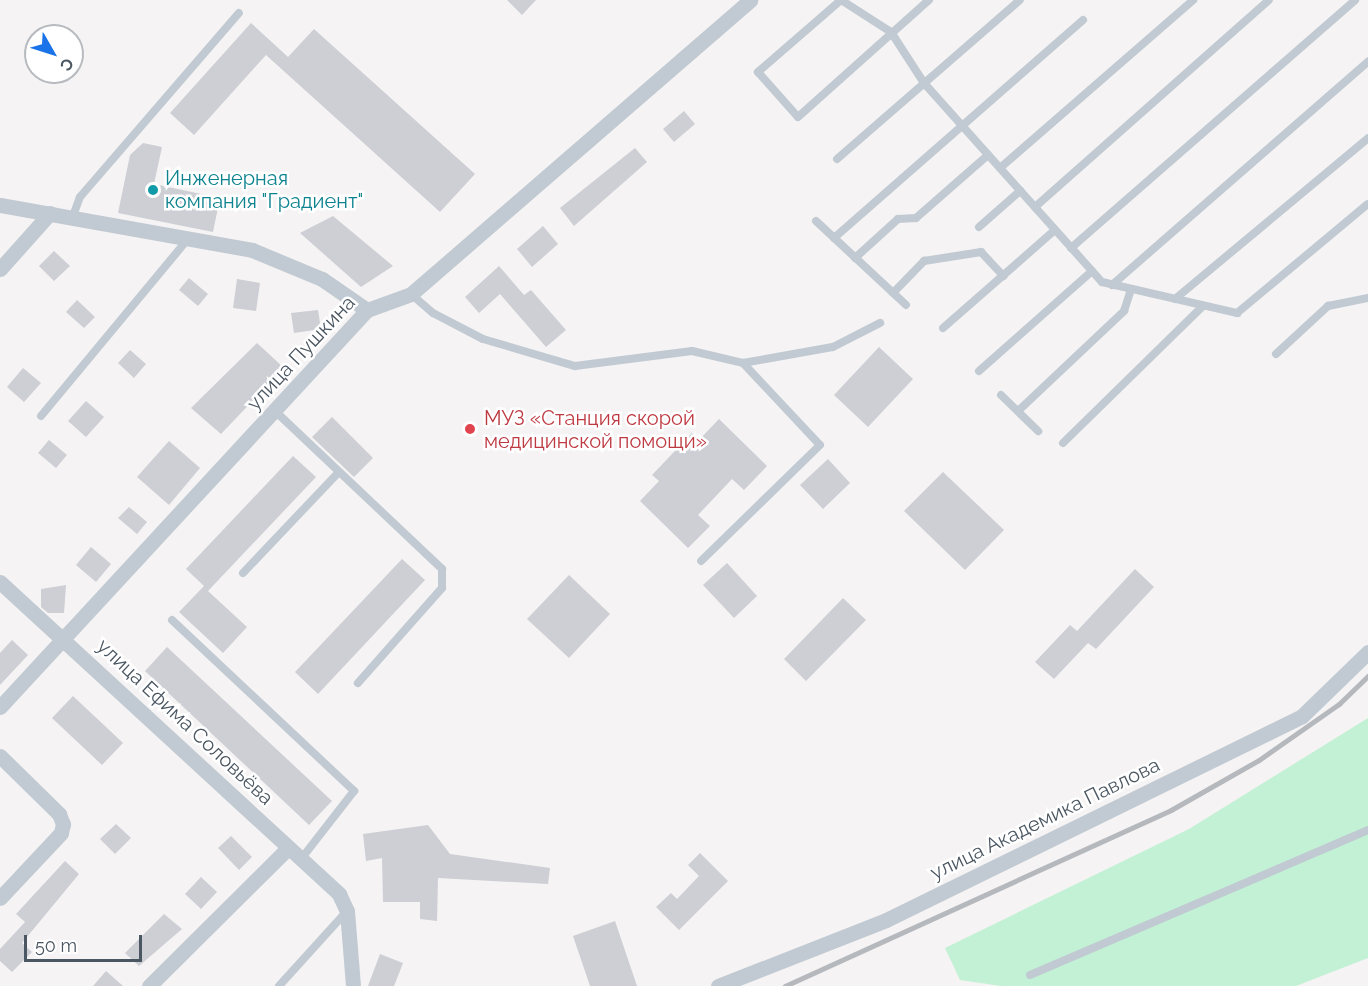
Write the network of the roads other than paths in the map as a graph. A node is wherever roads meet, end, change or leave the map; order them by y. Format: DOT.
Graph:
graph roads {
  1 [pos="751,0"];
  2 [pos="841,0"];
  3 [pos="929,0"];
  4 [pos="1020,0"];
  5 [pos="1193,0"];
  6 [pos="1269,0"];
  7 [pos="1355,0"];
  8 [pos="239,13"];
  9 [pos="1083,20"];
  10 [pos="891,32"];
  11 [pos="1368,62"];
  12 [pos="924,83"];
  13 [pos="962,126"];
  14 [pos="1368,138"];
  15 [pos="988,155"];
  16 [pos="837,159"];
  17 [pos="1000,168"];
  18 [pos="1020,191"];
  19 [pos="1368,204"];
  20 [pos="0,206"];
  21 [pos="1035,207"];
  22 [pos="50,213"];
  23 [pos="73,216"];
  24 [pos="816,221"];
  25 [pos="979,226"];
  26 [pos="1055,230"];
  27 [pos="834,238"];
  28 [pos="187,240"];
  29 [pos="1071,248"];
  30 [pos="855,258"];
  31 [pos="0,269"];
  32 [pos="1092,271"];
  33 [pos="1003,276"];
  34 [pos="1112,285"];
  35 [pos="1131,289"];
  36 [pos="893,293"];
  37 [pos="411,294"];
  38 [pos="1368,298"];
  39 [pos="1175,299"];
  40 [pos="906,305"];
  41 [pos="1203,306"];
  42 [pos="367,310"];
  43 [pos="880,323"];
  44 [pos="943,328"];
  45 [pos="1276,354"];
  46 [pos="743,363"];
  47 [pos="979,372"];
  48 [pos="1001,395"];
  49 [pos="275,411"];
  50 [pos="1018,411"];
  51 [pos="41,416"];
  52 [pos="1038,431"];
  53 [pos="1063,443"];
  54 [pos="339,472"];
  55 [pos="701,561"];
  56 [pos="243,573"];
  57 [pos="0,582"];
  58 [pos="172,620"];
  59 [pos="64,637"];
  60 [pos="1368,652"];
  61 [pos="358,683"];
  62 [pos="0,707"];
  63 [pos="0,756"];
  64 [pos="1368,830"];
  65 [pos="288,848"];
  66 [pos="301,859"];
  67 [pos="0,898"];
  68 [pos="347,911"];
  69 [pos="1030,975"];
  70 [pos="350,984"];
  71 [pos="149,986"];
  72 [pos="279,986"];
  73 [pos="718,986"];
  1 -- 37 [label="street, улица Пушкина"];
  2 -- 10 [label="lane"];
  2 -- 10 [label="lane"];
  3 -- 10 [label="lane"];
  4 -- 12 [label="lane"];
  5 -- 17 [label="lane"];
  6 -- 21 [label="lane"];
  7 -- 29 [label="lane"];
  8 -- 23 [label="lane"];
  9 -- 13 [label="lane"];
  10 -- 12 [label="lane"];
  11 -- 34 [label="lane"];
  12 -- 13 [label="lane"];
  12 -- 16 [label="lane"];
  13 -- 15 [label="lane"];
  13 -- 27 [label="lane"];
  14 -- 39 [label="lane"];
  15 -- 17 [label="lane"];
  15 -- 30 [label="lane"];
  17 -- 18 [label="lane"];
  18 -- 21 [label="lane"];
  18 -- 25 [label="lane"];
  19 -- 41 [label="lane"];
  20 -- 22 [label="street"];
  21 -- 26 [label="lane"];
  22 -- 23 [label="street"];
  22 -- 31 [label="street"];
  23 -- 28 [label="street"];
  24 -- 27 [label="lane"];
  26 -- 29 [label="lane"];
  26 -- 33 [label="lane"];
  27 -- 30 [label="lane"];
  28 -- 42 [label="street"];
  28 -- 51 [label="lane"];
  29 -- 32 [label="lane"];
  30 -- 36 [label="lane"];
  32 -- 34 [label="lane"];
  32 -- 47 [label="lane"];
  33 -- 36 [label="lane"];
  33 -- 44 [label="lane"];
  34 -- 35 [label="lane"];
  35 -- 39 [label="lane"];
  35 -- 50 [label="lane"];
  36 -- 40 [label="lane"];
  37 -- 42 [label="street, улица Пушкина"];
  37 -- 46 [label="lane"];
  38 -- 45 [label="lane"];
  39 -- 41 [label="lane"];
  41 -- 53 [label="lane"];
  42 -- 49 [label="street, улица Пушкина"];
  43 -- 46 [label="lane"];
  46 -- 55 [label="lane"];
  48 -- 50 [label="lane"];
  49 -- 54 [label="lane"];
  49 -- 59 [label="street, улица Пушкина"];
  50 -- 52 [label="lane"];
  54 -- 56 [label="lane"];
  54 -- 61 [label="lane"];
  57 -- 59 [label="street, улица Ефима Соловьёва"];
  58 -- 66 [label="lane"];
  59 -- 62 [label="street, улица Пушкина"];
  59 -- 65 [label="street, улица Ефима Соловьёва"];
  60 -- 73 [label="street, улица Академика Павлова"];
  63 -- 67 [label="street"];
  64 -- 69 [label="lane"];
  65 -- 66 [label="street, улица Ефима Соловьёва"];
  65 -- 71 [label="street"];
  66 -- 68 [label="street, улица Ефима Соловьёва"];
  68 -- 70 [label="street"];
  68 -- 72 [label="lane"];
}
